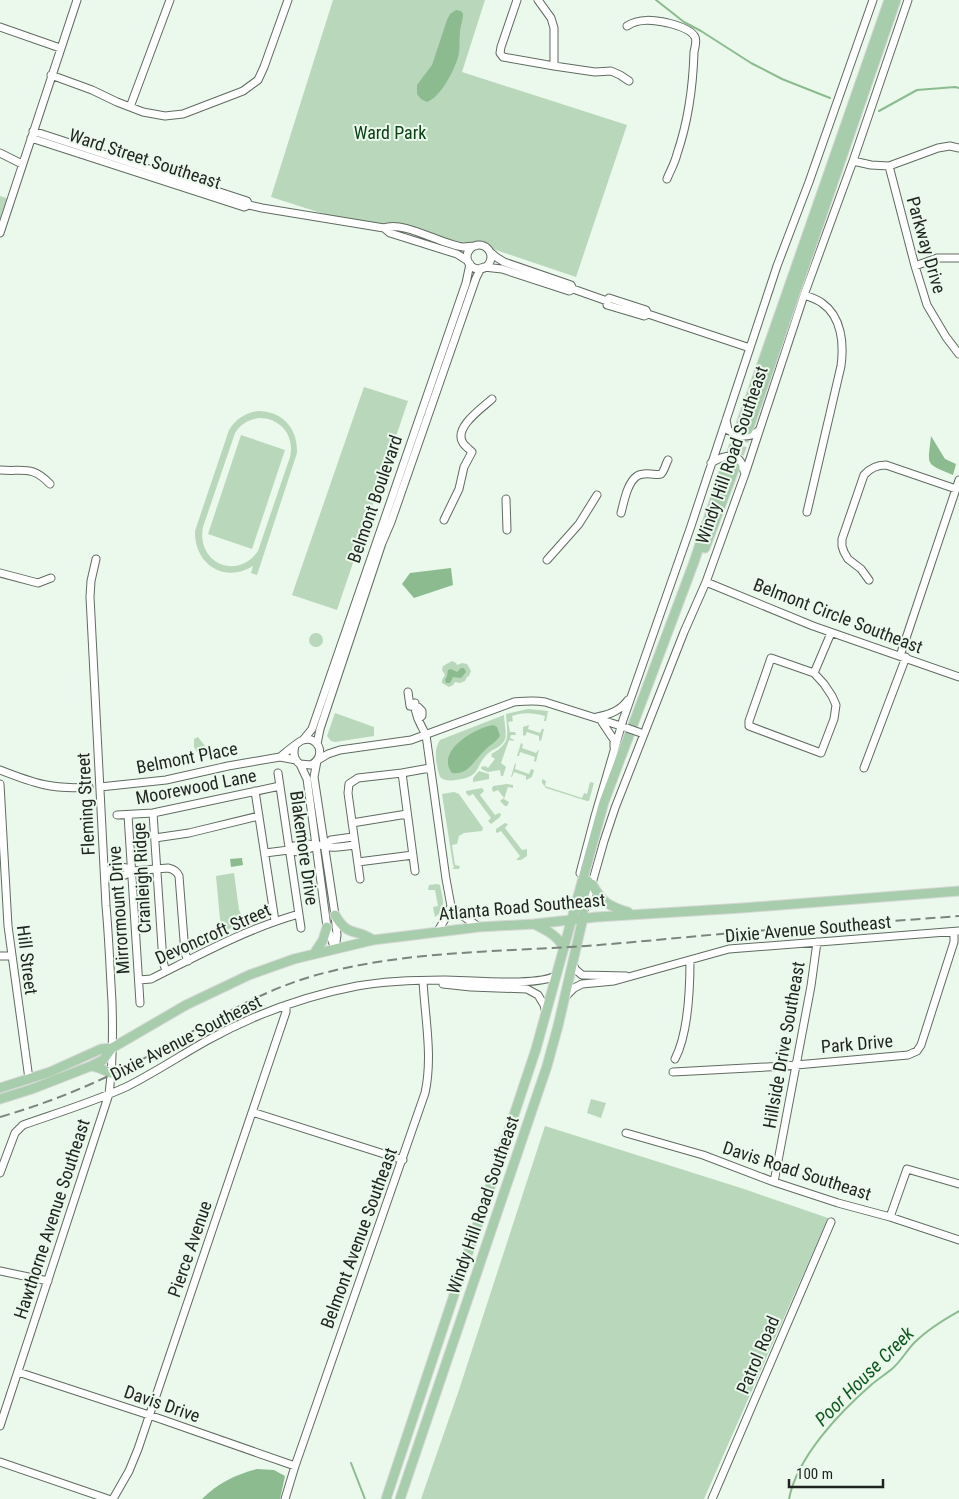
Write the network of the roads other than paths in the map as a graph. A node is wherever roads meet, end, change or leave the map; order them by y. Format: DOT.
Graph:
graph roads {
  1 [pos="77,0"];
  2 [pos="170,0"];
  3 [pos="288,0"];
  4 [pos="517,0"];
  5 [pos="538,0"];
  6 [pos="873,0"];
  7 [pos="889,0"];
  8 [pos="896,0"];
  9 [pos="908,0"];
  10 [pos="628,26"];
  11 [pos="0,27"];
  12 [pos="60,48"];
  13 [pos="554,66"];
  14 [pos="51,75"];
  15 [pos="629,81"];
  16 [pos="130,107"];
  17 [pos="32,135"];
  18 [pos="959,148"];
  19 [pos="0,153"];
  20 [pos="853,161"];
  21 [pos="22,164"];
  22 [pos="889,166"];
  23 [pos="667,179"];
  24 [pos="4,210"];
  25 [pos="384,228"];
  26 [pos="0,233"];
  27 [pos="475,246"];
  28 [pos="490,252"];
  29 [pos="959,258"];
  30 [pos="469,263"];
  31 [pos="915,266"];
  32 [pos="483,268"];
  33 [pos="573,289"];
  34 [pos="804,295"];
  35 [pos="750,348"];
  36 [pos="959,354"];
  37 [pos="492,399"];
  38 [pos="726,419"];
  39 [pos="759,429"];
  40 [pos="668,460"];
  41 [pos="711,463"];
  42 [pos="0,470"];
  43 [pos="745,474"];
  44 [pos="959,480"];
  45 [pos="50,484"];
  46 [pos="956,488"];
  47 [pos="597,495"];
  48 [pos="506,498"];
  49 [pos="621,512"];
  50 [pos="807,512"];
  51 [pos="444,520"];
  52 [pos="508,530"];
  53 [pos="96,559"];
  54 [pos="547,560"];
  55 [pos="0,573"];
  56 [pos="52,578"];
  57 [pos="869,580"];
  58 [pos="706,582"];
  59 [pos="830,633"];
  60 [pos="903,657"];
  61 [pos="814,673"];
  62 [pos="959,677"];
  63 [pos="408,692"];
  64 [pos="631,695"];
  65 [pos="597,718"];
  66 [pos="624,727"];
  67 [pos="643,733"];
  68 [pos="426,735"];
  69 [pos="303,740"];
  70 [pos="317,744"];
  71 [pos="296,746"];
  72 [pos="614,749"];
  73 [pos="340,750"];
  74 [pos="280,757"];
  75 [pos="318,760"];
  76 [pos="298,762"];
  77 [pos="430,768"];
  78 [pos="864,768"];
  79 [pos="0,770"];
  80 [pos="278,773"];
  81 [pos="402,773"];
  82 [pos="0,784"];
  83 [pos="280,786"];
  84 [pos="89,787"];
  85 [pos="100,787"];
  86 [pos="255,791"];
  87 [pos="153,813"];
  88 [pos="407,814"];
  89 [pos="117,815"];
  90 [pos="128,815"];
  91 [pos="259,816"];
  92 [pos="352,823"];
  93 [pos="155,838"];
  94 [pos="354,841"];
  95 [pos="320,846"];
  96 [pos="289,850"];
  97 [pos="265,853"];
  98 [pos="413,855"];
  99 [pos="358,862"];
  100 [pos="2,865"];
  101 [pos="156,869"];
  102 [pos="132,871"];
  103 [pos="415,871"];
  104 [pos="105,873"];
  105 [pos="360,879"];
  106 [pos="592,884"];
  107 [pos="959,891"];
  108 [pos="451,906"];
  109 [pos="299,914"];
  110 [pos="633,914"];
  111 [pos="335,915"];
  112 [pos="583,918"];
  113 [pos="571,920"];
  114 [pos="275,921"];
  115 [pos="534,924"];
  116 [pos="327,927"];
  117 [pos="479,927"];
  118 [pos="300,928"];
  119 [pos="438,931"];
  120 [pos="957,931"];
  121 [pos="374,940"];
  122 [pos="817,942"];
  123 [pos="564,948"];
  124 [pos="335,949"];
  125 [pos="314,954"];
  126 [pos="0,956"];
  127 [pos="11,956"];
  128 [pos="690,960"];
  129 [pos="188,961"];
  130 [pos="572,963"];
  131 [pos="166,971"];
  132 [pos="557,975"];
  133 [pos="634,976"];
  134 [pos="139,980"];
  135 [pos="423,981"];
  136 [pos="564,998"];
  137 [pos="140,1003"];
  138 [pos="286,1005"];
  139 [pos="546,1015"];
  140 [pos="112,1048"];
  141 [pos="675,1059"];
  142 [pos="796,1065"];
  143 [pos="91,1066"];
  144 [pos="674,1072"];
  145 [pos="112,1073"];
  146 [pos="29,1079"];
  147 [pos="0,1088"];
  148 [pos="109,1094"];
  149 [pos="0,1099"];
  150 [pos="252,1112"];
  151 [pos="626,1132"];
  152 [pos="402,1160"];
  153 [pos="0,1173"];
  154 [pos="774,1182"];
  155 [pos="959,1184"];
  156 [pos="890,1217"];
  157 [pos="831,1222"];
  158 [pos="959,1240"];
  159 [pos="0,1271"];
  160 [pos="48,1281"];
  161 [pos="18,1372"];
  162 [pos="149,1415"];
  163 [pos="0,1426"];
  164 [pos="0,1462"];
  165 [pos="295,1466"];
  166 [pos="108,1499"];
  167 [pos="113,1499"];
  168 [pos="285,1499"];
  169 [pos="386,1499"];
  170 [pos="400,1499"];
  171 [pos="712,1499"];
  1 -- 12 [label="street"];
  2 -- 16 [label="street"];
  3 -- 16 [label="street"];
  4 -- 13 [label="street"];
  5 -- 13 [label="street"];
  6 -- 35 [label="street, Windy Hill Road Southeast"];
  7 -- 8 [label="main road, Windy Hill Road Southeast"];
  9 -- 20 [label="street, Windy Hill Road Southeast"];
  10 -- 23 [label="street"];
  11 -- 12 [label="street"];
  12 -- 14 [label="street"];
  13 -- 15 [label="street"];
  14 -- 16 [label="street"];
  14 -- 17 [label="street"];
  17 -- 21 [label="street"];
  17 -- 25 [label="street, Ward Street Southeast"];
  18 -- 22 [label="street"];
  19 -- 21 [label="street"];
  20 -- 22 [label="street"];
  20 -- 34 [label="street, Windy Hill Road Southeast"];
  21 -- 24 [label="street"];
  22 -- 31 [label="street, Parkway Drive"];
  24 -- 26 [label="street"];
  25 -- 27 [label="street, Ward Street Southeast"];
  25 -- 30 [label="street, Ward Street Southeast"];
  27 -- 28 [label="street, Ward Street Southeast"];
  27 -- 30 [label="street"];
  28 -- 32 [label="street"];
  28 -- 33 [label="street, Ward Street Southeast"];
  29 -- 31 [label="street"];
  30 -- 32 [label="street, Ward Street Southeast"];
  30 -- 69 [label="street, Belmont Boulevard"];
  31 -- 36 [label="street, Parkway Drive"];
  32 -- 33 [label="street, Ward Street Southeast"];
  32 -- 70 [label="street, Belmont Boulevard"];
  33 -- 35 [label="street, Ward Street Southeast"];
  34 -- 39 [label="street, Windy Hill Road Southeast"];
  34 -- 50 [label="street"];
  35 -- 38 [label="street, Windy Hill Road Southeast"];
  37 -- 51 [label="street"];
  38 -- 39 [label="street"];
  38 -- 41 [label="street, Windy Hill Road Southeast"];
  39 -- 43 [label="street, Windy Hill Road Southeast"];
  40 -- 49 [label="street"];
  41 -- 43 [label="street"];
  41 -- 64 [label="street, Windy Hill Road Southeast"];
  42 -- 45 [label="street"];
  43 -- 58 [label="street, Windy Hill Road Southeast"];
  44 -- 46 [label="street"];
  46 -- 57 [label="street"];
  46 -- 60 [label="street"];
  47 -- 54 [label="street"];
  48 -- 52 [label="street"];
  53 -- 85 [label="street, Fleming Street"];
  55 -- 56 [label="street"];
  58 -- 59 [label="street, Belmont Circle Southeast"];
  58 -- 67 [label="street, Windy Hill Road Southeast"];
  59 -- 60 [label="street, Belmont Circle Southeast"];
  59 -- 61 [label="street"];
  60 -- 62 [label="street, Belmont Circle Southeast"];
  60 -- 78 [label="street"];
  61 -- 61 [label="street"];
  63 -- 68 [label="street"];
  64 -- 65 [label="street"];
  64 -- 66 [label="street, Windy Hill Road Southeast"];
  65 -- 66 [label="street"];
  65 -- 68 [label="street"];
  65 -- 72 [label="street"];
  66 -- 67 [label="street, bridge"];
  66 -- 72 [label="street, Windy Hill Road Southeast"];
  67 -- 106 [label="street, Windy Hill Road Southeast"];
  68 -- 73 [label="street"];
  68 -- 77 [label="street"];
  69 -- 70 [label="street"];
  69 -- 71 [label="street"];
  70 -- 73 [label="street"];
  70 -- 75 [label="street"];
  71 -- 74 [label="street, Belmont Place"];
  71 -- 76 [label="street"];
  72 -- 113 [label="street, Windy Hill Road Southeast"];
  73 -- 75 [label="street"];
  74 -- 76 [label="street, Belmont Place"];
  74 -- 85 [label="street, Belmont Place"];
  75 -- 76 [label="street"];
  75 -- 95 [label="street"];
  76 -- 95 [label="street"];
  77 -- 81 [label="street"];
  77 -- 108 [label="street"];
  79 -- 84 [label="street"];
  80 -- 83 [label="street, Blakemore Drive"];
  81 -- 88 [label="street"];
  81 -- 92 [label="street"];
  82 -- 100 [label="street, Hill Street"];
  83 -- 86 [label="street, Moorewood Lane"];
  83 -- 96 [label="street, Blakemore Drive"];
  85 -- 104 [label="street, Fleming Street"];
  86 -- 87 [label="street, Moorewood Lane"];
  86 -- 91 [label="street"];
  87 -- 90 [label="street, Moorewood Lane"];
  87 -- 93 [label="street, Cranleigh Ridge"];
  88 -- 92 [label="street"];
  88 -- 98 [label="street"];
  89 -- 90 [label="street, Moorewood Lane"];
  90 -- 102 [label="street, Mirrormount Drive"];
  91 -- 93 [label="street"];
  91 -- 97 [label="street"];
  92 -- 94 [label="street"];
  93 -- 101 [label="street, Cranleigh Ridge"];
  94 -- 95 [label="street"];
  94 -- 99 [label="street"];
  95 -- 96 [label="street"];
  95 -- 111 [label="street"];
  95 -- 116 [label="street"];
  96 -- 97 [label="street"];
  96 -- 109 [label="street, Blakemore Drive"];
  97 -- 114 [label="street"];
  98 -- 99 [label="street"];
  98 -- 103 [label="street"];
  99 -- 105 [label="street"];
  100 -- 127 [label="street, Hill Street"];
  101 -- 102 [label="street"];
  101 -- 129 [label="street"];
  101 -- 131 [label="street, Cranleigh Ridge"];
  102 -- 104 [label="street"];
  102 -- 134 [label="street, Mirrormount Drive"];
  104 -- 140 [label="street, Fleming Street"];
  106 -- 110 [label="main road"];
  106 -- 112 [label="street, Windy Hill Road Southeast"];
  107 -- 110 [label="main road, Atlanta Road Southeast"];
  108 -- 117 [label="street"];
  108 -- 119 [label="street"];
  109 -- 114 [label="street, Devoncroft Street"];
  109 -- 118 [label="street, Blakemore Drive"];
  110 -- 112 [label="main road, Atlanta Road Southeast"];
  111 -- 121 [label="main road"];
  111 -- 124 [label="street"];
  112 -- 113 [label="main road, Atlanta Road Southeast"];
  112 -- 113 [label="main road, Windy Hill Road Southeast"];
  112 -- 130 [label="main road, Windy Hill Road Southeast"];
  113 -- 115 [label="main road, Atlanta Road Southeast"];
  113 -- 123 [label="main road, Windy Hill Road Southeast"];
  114 -- 129 [label="street, Devoncroft Street"];
  115 -- 117 [label="main road, Atlanta Road Southeast"];
  115 -- 123 [label="main road"];
  116 -- 124 [label="street"];
  116 -- 125 [label="main road"];
  117 -- 119 [label="main road, Atlanta Road Southeast"];
  119 -- 121 [label="main road, Atlanta Road Southeast"];
  120 -- 122 [label="street, Dixie Avenue Southeast"];
  120 -- 142 [label="street, Park Drive"];
  121 -- 124 [label="main road, Atlanta Road Southeast"];
  122 -- 128 [label="street, Dixie Avenue Southeast"];
  122 -- 142 [label="street, Hillside Drive Southeast"];
  123 -- 132 [label="main road, Windy Hill Road Southeast"];
  124 -- 125 [label="main road, Atlanta Road Southeast"];
  125 -- 140 [label="main road, Atlanta Road Southeast"];
  126 -- 127 [label="street"];
  127 -- 146 [label="street, Hill Street"];
  128 -- 133 [label="street, Dixie Avenue Southeast"];
  128 -- 141 [label="street"];
  129 -- 131 [label="street, Devoncroft Street"];
  130 -- 133 [label="street, Dixie Avenue Southeast"];
  130 -- 136 [label="main road, Windy Hill Road Southeast"];
  131 -- 134 [label="street, Devoncroft Street"];
  132 -- 135 [label="street, Dixie Avenue Southeast"];
  132 -- 139 [label="main road, Windy Hill Road Southeast"];
  133 -- 136 [label="street, Dixie Avenue Southeast"];
  134 -- 137 [label="street, Mirrormount Drive"];
  135 -- 138 [label="street, Dixie Avenue Southeast"];
  135 -- 139 [label="street, Dixie Avenue Southeast"];
  135 -- 152 [label="street, Belmont Avenue Southeast"];
  136 -- 170 [label="main road, Windy Hill Road Southeast"];
  138 -- 148 [label="street, Dixie Avenue Southeast"];
  138 -- 150 [label="street, Pierce Avenue"];
  139 -- 169 [label="main road, Windy Hill Road Southeast"];
  140 -- 143 [label="main road, Atlanta Road Southeast"];
  140 -- 145 [label="street, Hawthorne Avenue Southeast"];
  140 -- 146 [label="main road, Atlanta Road Southeast"];
  142 -- 144 [label="street, Park Drive"];
  142 -- 154 [label="street, Hillside Drive Southeast"];
  143 -- 145 [label="main road"];
  143 -- 149 [label="main road, Atlanta Road Southeast"];
  145 -- 148 [label="street, Hawthorne Avenue Southeast"];
  146 -- 147 [label="main road, Atlanta Road Southeast"];
  148 -- 153 [label="street, Dixie Avenue Southeast"];
  148 -- 160 [label="street, Hawthorne Avenue Southeast"];
  150 -- 152 [label="street"];
  150 -- 162 [label="street, Pierce Avenue"];
  151 -- 154 [label="street, Davis Road Southeast"];
  152 -- 165 [label="street, Belmont Avenue Southeast"];
  154 -- 156 [label="street, Davis Road Southeast"];
  155 -- 156 [label="street"];
  156 -- 158 [label="street, Davis Road Southeast"];
  157 -- 171 [label="street, Patrol Road"];
  159 -- 160 [label="street"];
  160 -- 161 [label="street, Hawthorne Avenue Southeast"];
  161 -- 162 [label="street, Davis Drive"];
  161 -- 163 [label="street, Hawthorne Avenue Southeast"];
  162 -- 165 [label="street, Davis Drive"];
  162 -- 167 [label="street, Pierce Avenue"];
  164 -- 166 [label="street"];
  165 -- 168 [label="street, Belmont Avenue Southeast"];
}
